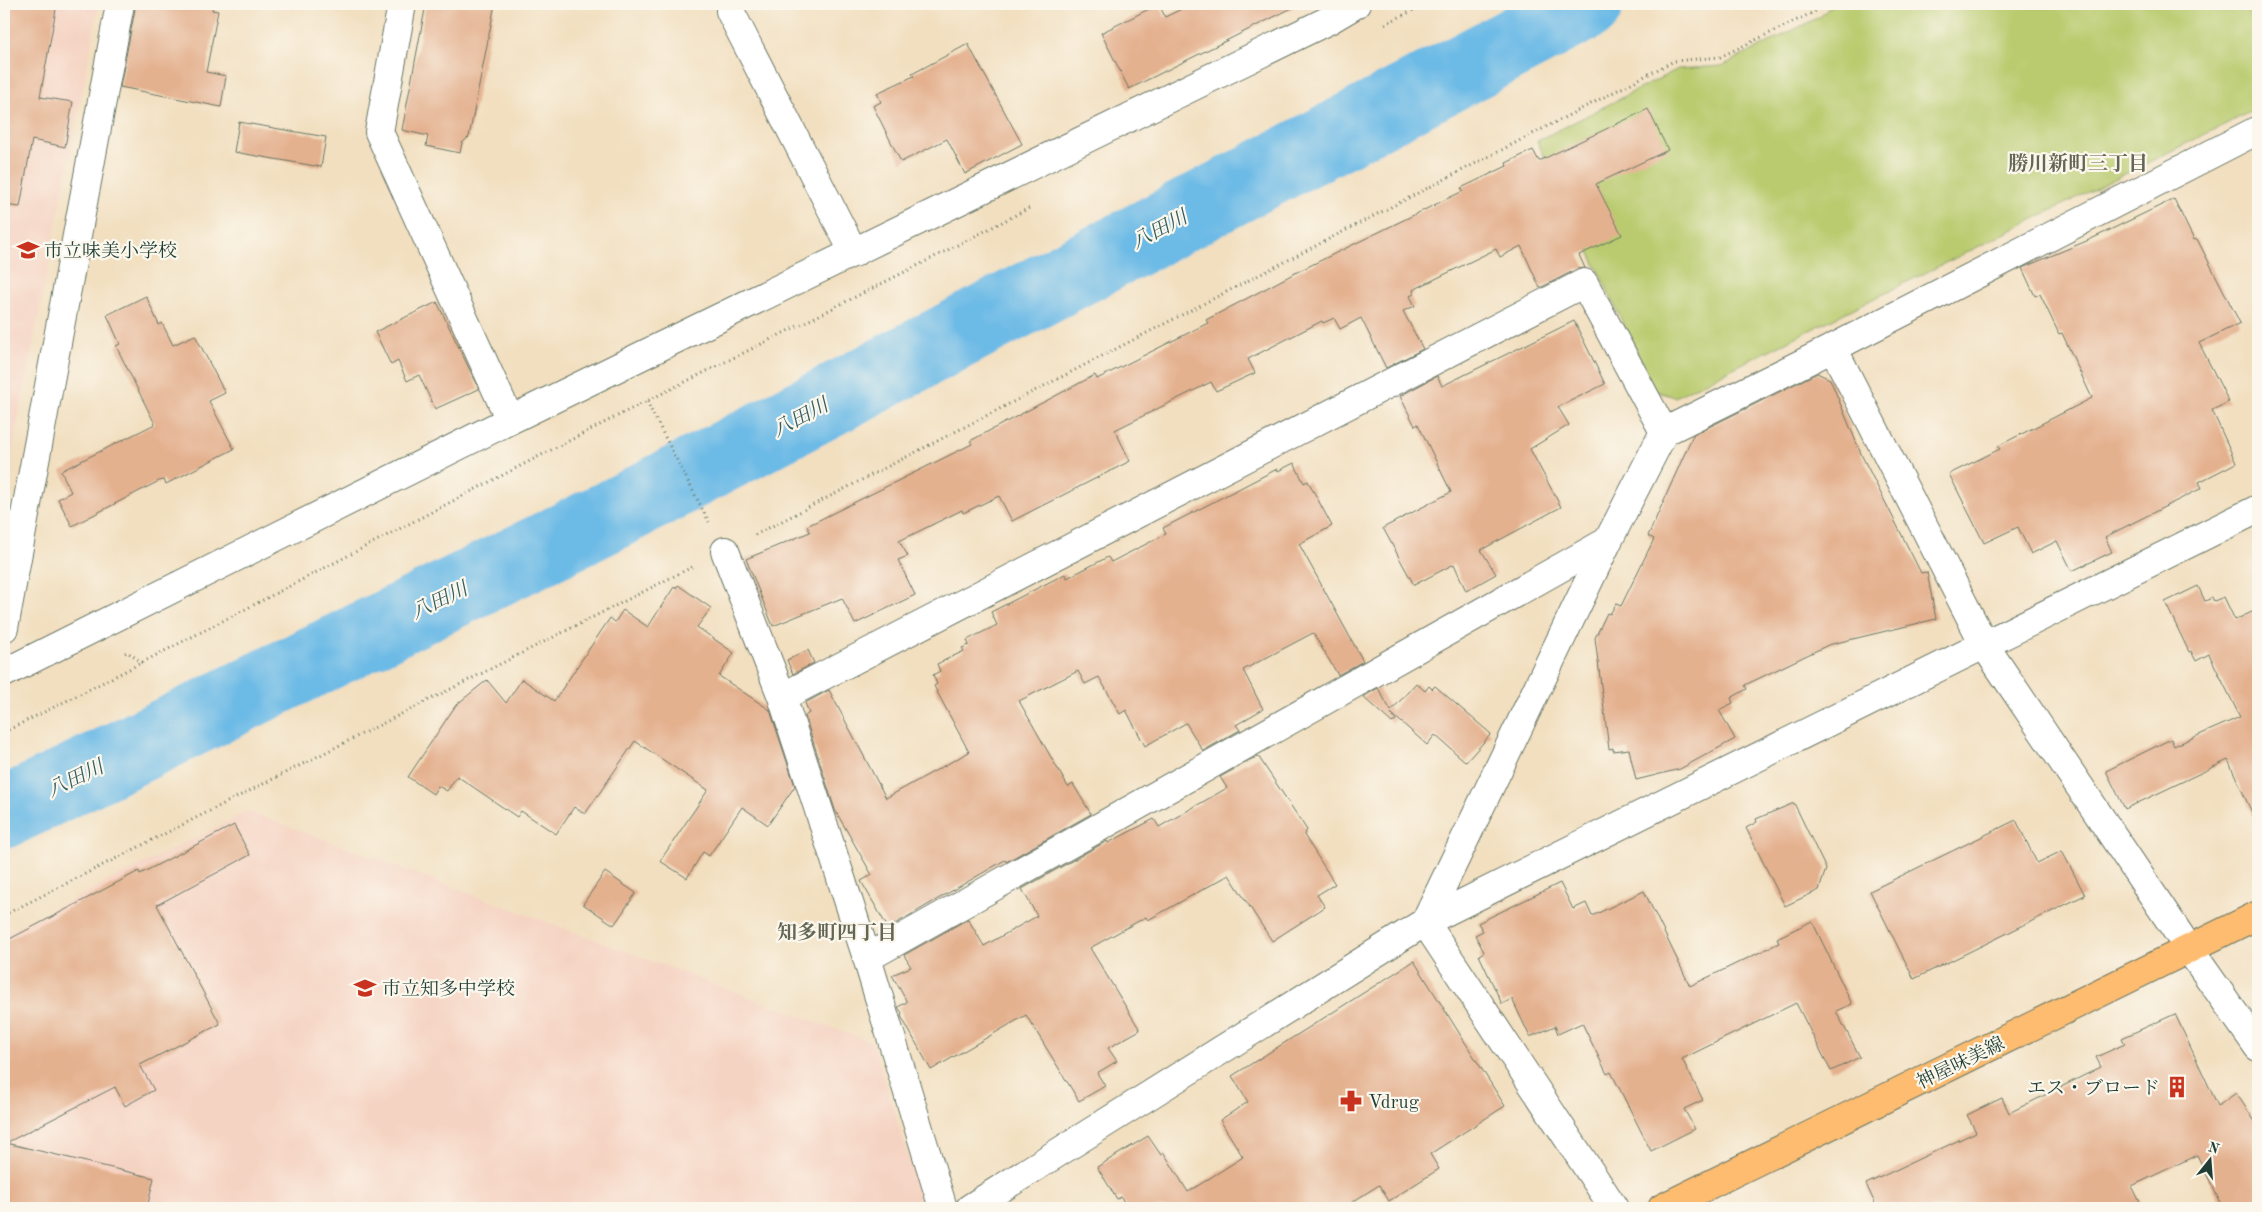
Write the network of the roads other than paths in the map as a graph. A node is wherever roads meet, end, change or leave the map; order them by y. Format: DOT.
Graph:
graph roads {
  1 [pos="120,4"];
  2 [pos="402,4"];
  3 [pos="731,4"];
  4 [pos="1356,4"];
  5 [pos="2258,130"];
  6 [pos="854,253"];
  7 [pos="1833,348"];
  8 [pos="510,420"];
  9 [pos="1664,432"];
  10 [pos="2258,510"];
  11 [pos="719,540"];
  12 [pos="1608,541"];
  13 [pos="4,628"];
  14 [pos="1985,646"];
  15 [pos="4,673"];
  16 [pos="782,697"];
  17 [pos="2258,915"];
  18 [pos="1425,922"];
  19 [pos="2189,949"];
  20 [pos="867,958"];
  21 [pos="2258,1048"];
  22 [pos="943,1208"];
  23 [pos="970,1208"];
  24 [pos="1614,1208"];
  25 [pos="1662,1208"];
  1 -- 13 [label="street"];
  2 -- 8 [label="street"];
  3 -- 6 [label="street"];
  4 -- 6 [label="street"];
  5 -- 7 [label="street"];
  6 -- 8 [label="street"];
  7 -- 9 [label="street"];
  7 -- 14 [label="street"];
  8 -- 15 [label="street"];
  9 -- 12 [label="street"];
  9 -- 16 [label="street"];
  10 -- 14 [label="street"];
  11 -- 16 [label="street"];
  12 -- 18 [label="street"];
  12 -- 20 [label="street"];
  14 -- 18 [label="street"];
  14 -- 19 [label="street"];
  16 -- 20 [label="street"];
  17 -- 19 [label="main road, 神屋味美線"];
  18 -- 23 [label="street"];
  18 -- 24 [label="street"];
  19 -- 21 [label="street"];
  19 -- 25 [label="main road, 神屋味美線"];
  20 -- 22 [label="street"];
}
